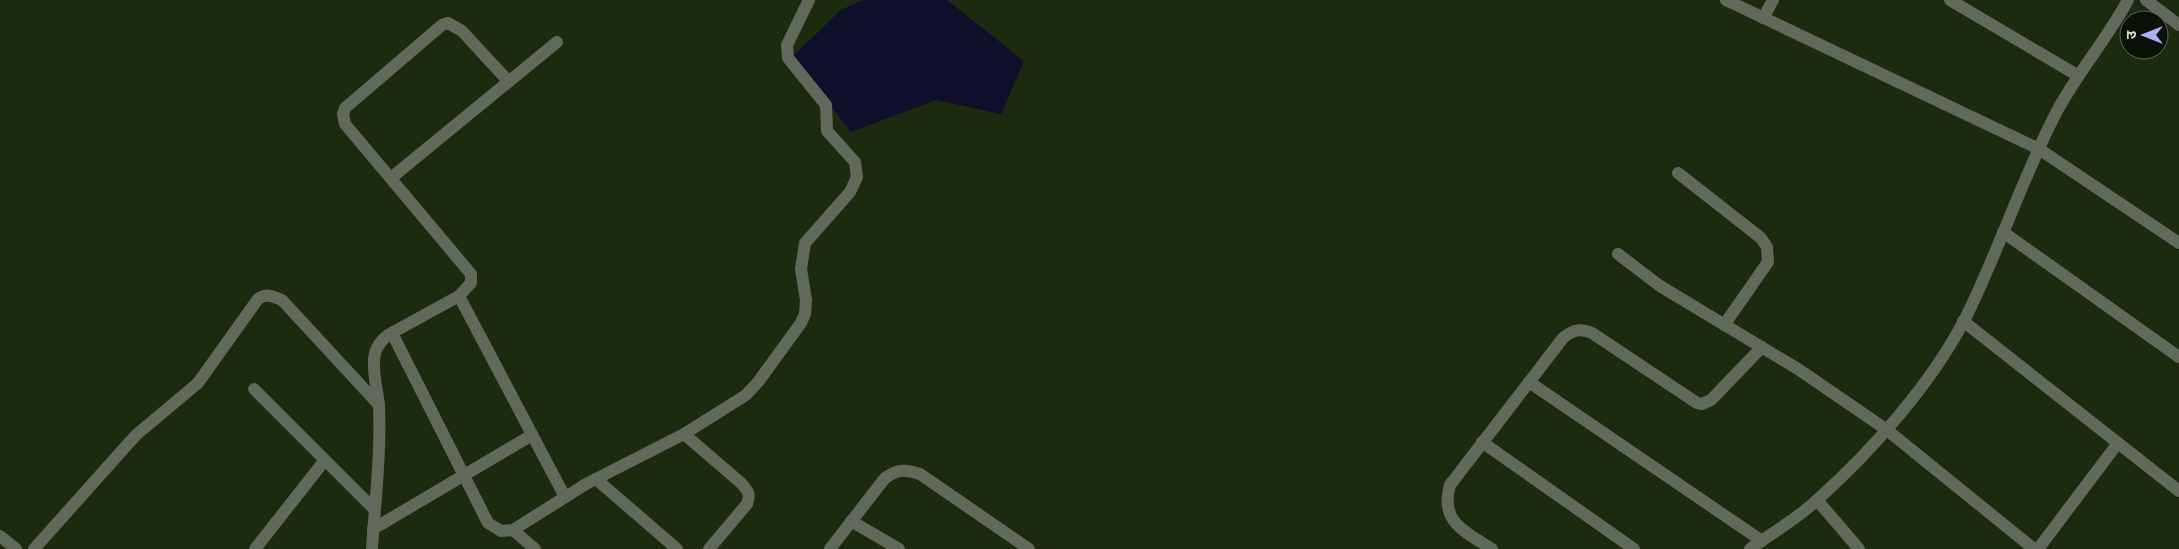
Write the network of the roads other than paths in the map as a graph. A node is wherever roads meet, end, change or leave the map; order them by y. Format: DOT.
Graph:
graph roads {
  1 [pos="809,0"];
  2 [pos="1726,0"];
  3 [pos="1773,0"];
  4 [pos="1950,0"];
  5 [pos="2128,0"];
  6 [pos="2146,0"];
  7 [pos="1763,18"];
  8 [pos="2179,25"];
  9 [pos="557,42"];
  10 [pos="2077,75"];
  11 [pos="508,81"];
  12 [pos="2039,149"];
  13 [pos="1678,173"];
  14 [pos="391,178"];
  15 [pos="2003,232"];
  16 [pos="2179,243"];
  17 [pos="1618,254"];
  18 [pos="459,296"];
  19 [pos="1963,321"];
  20 [pos="1724,325"];
  21 [pos="392,333"];
  22 [pos="1762,347"];
  23 [pos="2179,358"];
  24 [pos="1529,382"];
  25 [pos="254,389"];
  26 [pos="379,405"];
  27 [pos="1888,430"];
  28 [pos="684,434"];
  29 [pos="532,435"];
  30 [pos="1482,442"];
  31 [pos="2118,442"];
  32 [pos="325,460"];
  33 [pos="465,474"];
  34 [pos="596,479"];
  35 [pos="2179,491"];
  36 [pos="565,498"];
  37 [pos="1817,500"];
  38 [pos="374,509"];
  39 [pos="851,521"];
  40 [pos="373,529"];
  41 [pos="513,530"];
  42 [pos="0,536"];
  43 [pos="1762,541"];
  44 [pos="16,549"];
  45 [pos="34,549"];
  46 [pos="255,549"];
  47 [pos="372,549"];
  48 [pos="535,549"];
  49 [pos="677,549"];
  50 [pos="709,549"];
  51 [pos="830,549"];
  52 [pos="899,549"];
  53 [pos="1029,549"];
  54 [pos="1492,549"];
  55 [pos="1634,549"];
  56 [pos="1750,549"];
  57 [pos="1859,549"];
  58 [pos="2036,549"];
  1 -- 28 [label="street"];
  2 -- 7 [label="street"];
  3 -- 7 [label="street"];
  4 -- 10 [label="street"];
  5 -- 10 [label="street"];
  6 -- 8 [label="street"];
  7 -- 12 [label="street"];
  9 -- 11 [label="street"];
  10 -- 12 [label="street"];
  11 -- 14 [label="street"];
  11 -- 14 [label="street"];
  12 -- 15 [label="street"];
  12 -- 16 [label="street"];
  13 -- 20 [label="street"];
  14 -- 18 [label="street"];
  15 -- 19 [label="street"];
  15 -- 23 [label="street"];
  17 -- 20 [label="street"];
  18 -- 21 [label="street"];
  18 -- 29 [label="street"];
  19 -- 27 [label="street"];
  19 -- 31 [label="street"];
  20 -- 22 [label="street"];
  21 -- 26 [label="street"];
  21 -- 33 [label="street"];
  22 -- 24 [label="street"];
  22 -- 27 [label="street"];
  24 -- 30 [label="street"];
  24 -- 43 [label="street"];
  25 -- 32 [label="street"];
  26 -- 38 [label="street"];
  26 -- 45 [label="street"];
  27 -- 37 [label="street"];
  27 -- 58 [label="street"];
  28 -- 34 [label="street"];
  28 -- 50 [label="street"];
  29 -- 33 [label="street"];
  29 -- 36 [label="street"];
  30 -- 54 [label="street"];
  30 -- 55 [label="street"];
  31 -- 35 [label="street"];
  31 -- 58 [label="street"];
  32 -- 38 [label="street"];
  32 -- 46 [label="street"];
  33 -- 40 [label="street"];
  33 -- 41 [label="street"];
  34 -- 36 [label="street"];
  34 -- 49 [label="street"];
  36 -- 41 [label="street"];
  37 -- 43 [label="street"];
  37 -- 57 [label="street"];
  38 -- 40 [label="street"];
  39 -- 51 [label="street"];
  39 -- 52 [label="street"];
  39 -- 53 [label="street"];
  40 -- 47 [label="street"];
  41 -- 48 [label="street"];
  42 -- 44 [label="street"];
  43 -- 56 [label="street"];
}
